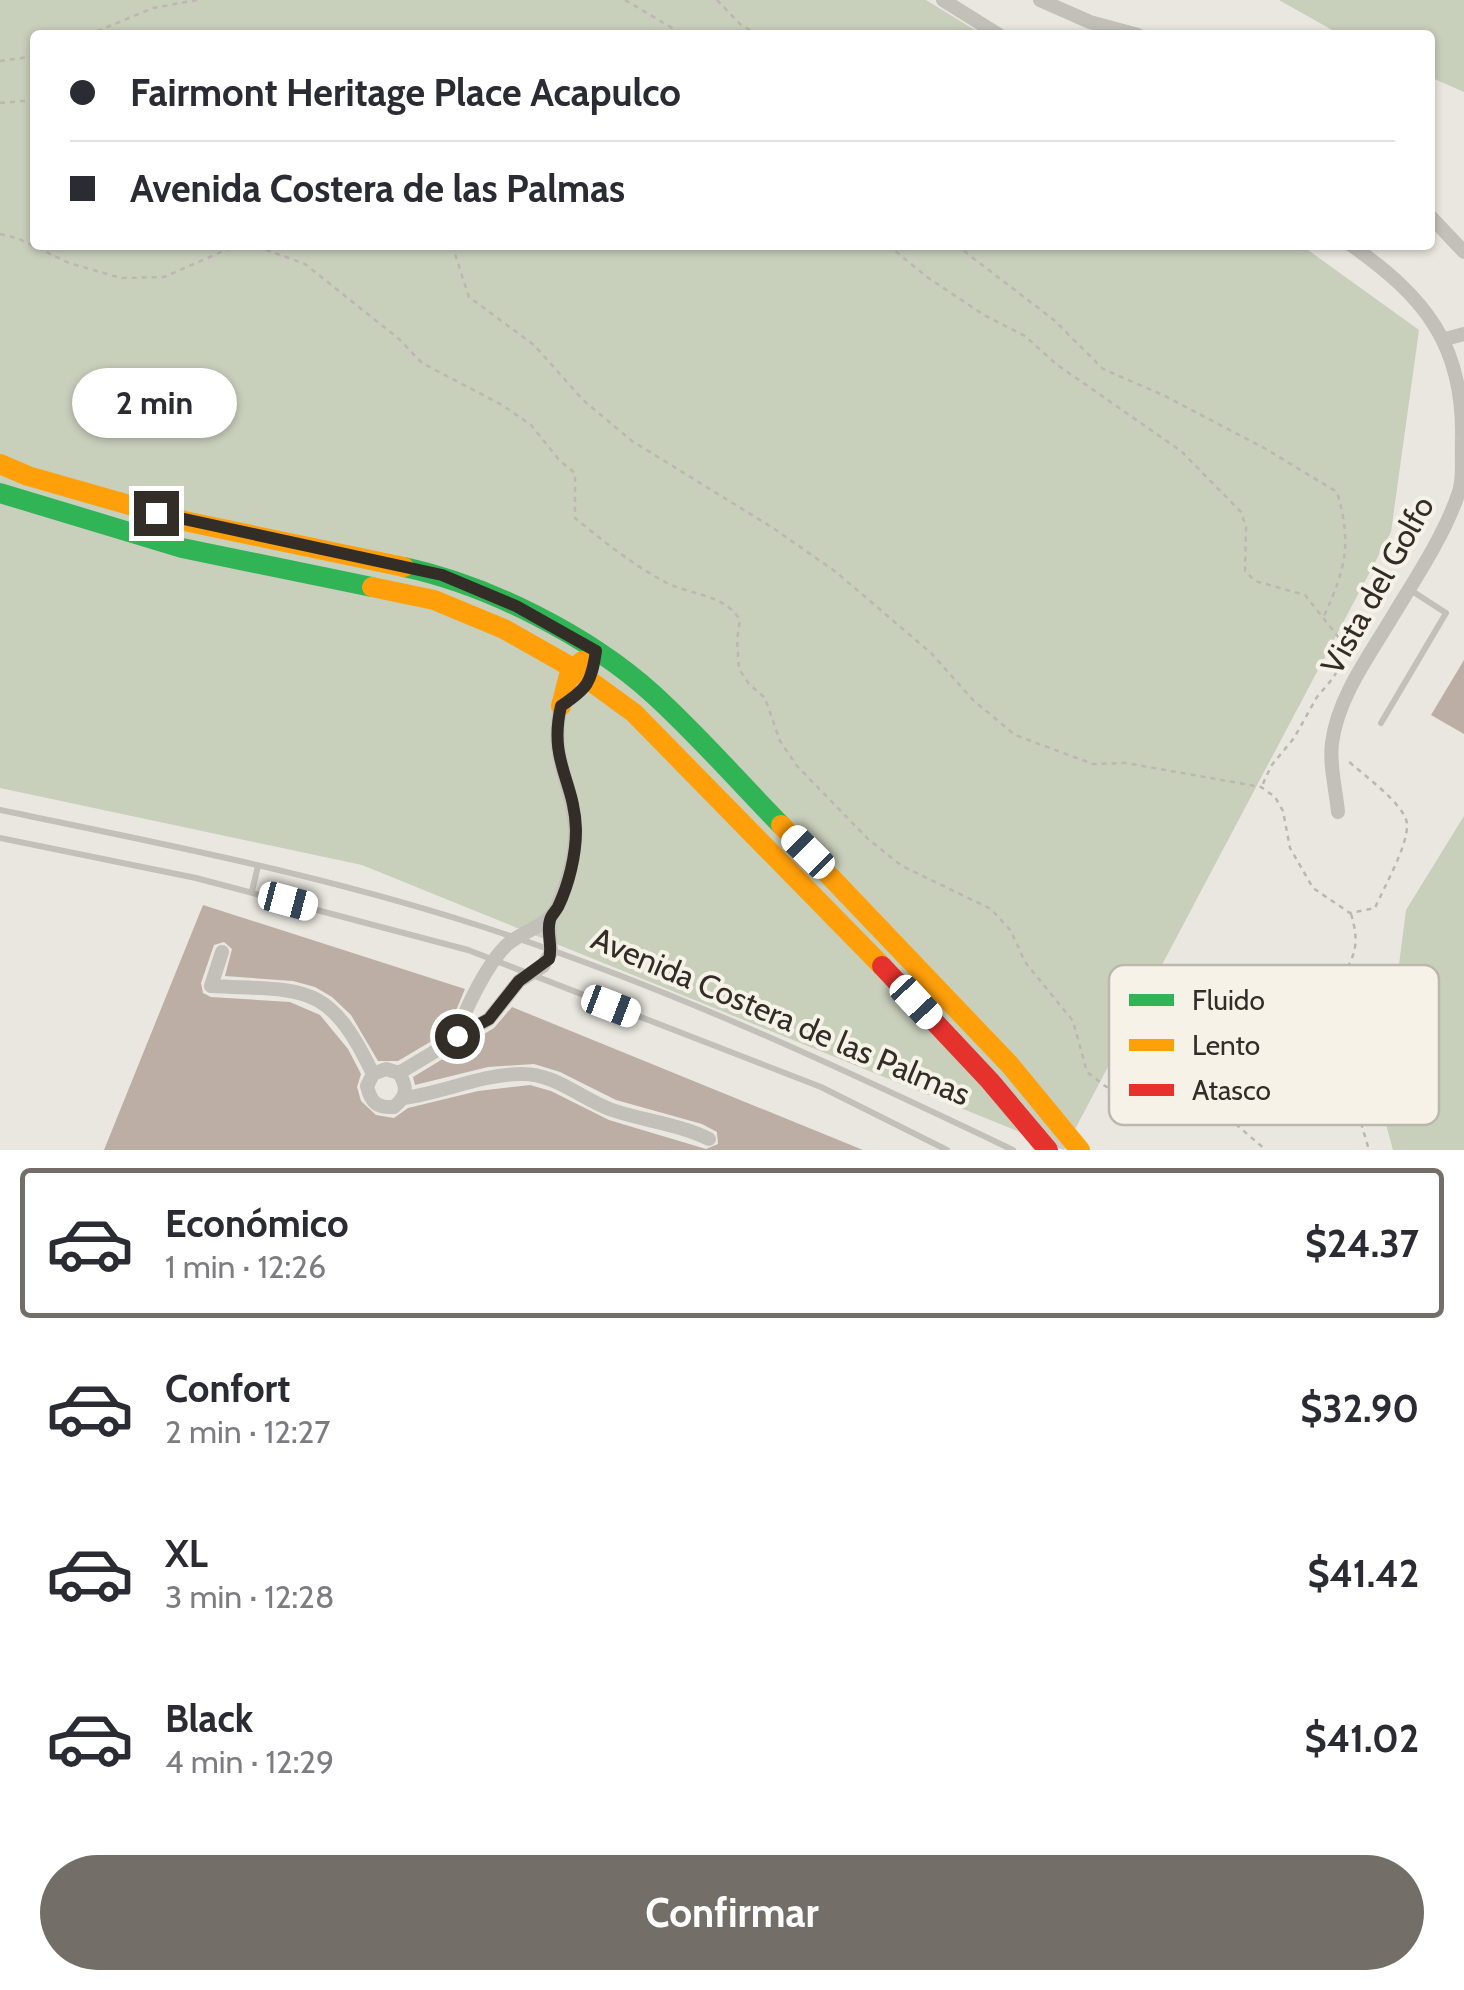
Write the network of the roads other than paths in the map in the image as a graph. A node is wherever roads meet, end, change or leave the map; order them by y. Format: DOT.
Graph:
graph roads {
  1 [pos="943,0"];
  2 [pos="1040,0"];
  3 [pos="991,30"];
  4 [pos="1120,30"];
  5 [pos="1435,221"];
  6 [pos="1359,250"];
  7 [pos="1464,252"];
  8 [pos="1464,334"];
  9 [pos="1445,339"];
  10 [pos="1459,364"];
  11 [pos="0,464"];
  12 [pos="0,493"];
  13 [pos="1409,589"];
  14 [pos="596,651"];
  15 [pos="572,668"];
  16 [pos="592,680"];
  17 [pos="561,706"];
  18 [pos="1380,723"];
  19 [pos="0,810"];
  20 [pos="1338,812"];
  21 [pos="0,838"];
  22 [pos="258,866"];
  23 [pos="252,892"];
  24 [pos="549,922"];
  25 [pos="514,939"];
  26 [pos="222,952"];
  27 [pos="552,952"];
  28 [pos="494,961"];
  29 [pos="530,974"];
  30 [pos="477,993"];
  31 [pos="500,1004"];
  32 [pos="457,1036"];
  33 [pos="399,1073"];
  34 [pos="373,1074"];
  35 [pos="404,1098"];
  36 [pos="709,1139"];
  37 [pos="947,1150"];
  38 [pos="1014,1150"];
  39 [pos="1048,1150"];
  40 [pos="1080,1150"];
  1 -- 3 [label="street"];
  2 -- 4 [label="street"];
  5 -- 7 [label="street"];
  6 -- 9 [label="street, Vista del Golfo"];
  8 -- 9 [label="street"];
  9 -- 10 [label="street, Vista del Golfo"];
  10 -- 13 [label="street, Vista del Golfo"];
  11 -- 14 [label="main road, Avenida Costera de las Palmas"];
  12 -- 15 [label="main road, Avenida Costera de las Palmas"];
  13 -- 18 [label="lane"];
  13 -- 20 [label="street, Vista del Golfo"];
  14 -- 15 [label="main road"];
  14 -- 16 [label="main road"];
  14 -- 40 [label="main road, Avenida Costera de las Palmas"];
  15 -- 16 [label="main road, Avenida Costera de las Palmas"];
  15 -- 17 [label="main road"];
  16 -- 17 [label="main road"];
  16 -- 39 [label="main road, Avenida Costera de las Palmas"];
  17 -- 24 [label="street"];
  19 -- 22 [label="lane, Avenida Costera de las Palmas"];
  21 -- 23 [label="lane, Avenida Costera de las Palmas"];
  22 -- 23 [label="lane"];
  22 -- 25 [label="lane, Avenida Costera de las Palmas"];
  23 -- 28 [label="lane, Avenida Costera de las Palmas"];
  24 -- 25 [label="street"];
  24 -- 27 [label="street"];
  25 -- 27 [label="lane, Avenida Costera de las Palmas"];
  25 -- 28 [label="street"];
  26 -- 34 [label="street"];
  27 -- 29 [label="street"];
  27 -- 38 [label="lane, Avenida Costera de las Palmas"];
  28 -- 29 [label="lane, Avenida Costera de las Palmas"];
  28 -- 30 [label="street"];
  29 -- 31 [label="street"];
  29 -- 37 [label="lane, Avenida Costera de las Palmas"];
  30 -- 31 [label="street"];
  30 -- 32 [label="street"];
  31 -- 32 [label="street"];
  32 -- 33 [label="street"];
  33 -- 34 [label="street"];
  33 -- 35 [label="street"];
  34 -- 35 [label="street"];
  35 -- 36 [label="street"];
}
